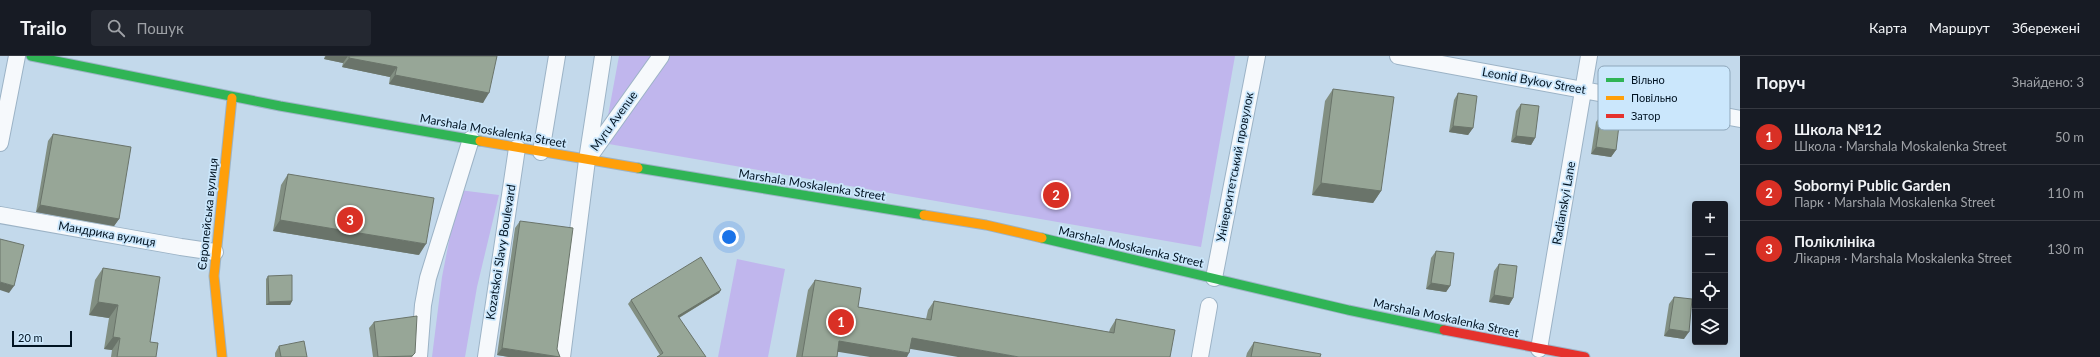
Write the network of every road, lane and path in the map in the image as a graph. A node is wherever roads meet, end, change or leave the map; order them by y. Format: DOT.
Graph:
graph roads {
  1 [pos="17,56"];
  2 [pos="31,56"];
  3 [pos="557,56"];
  4 [pos="603,56"];
  5 [pos="661,56"];
  6 [pos="1257,56"];
  7 [pos="1398,56"];
  8 [pos="1589,56"];
  9 [pos="1584,90"];
  10 [pos="1598,93"];
  11 [pos="232,98"];
  12 [pos="1730,117"];
  13 [pos="1740,119"];
  14 [pos="471,139"];
  15 [pos="0,143"];
  16 [pos="517,148"];
  17 [pos="542,152"];
  18 [pos="587,160"];
  19 [pos="0,215"];
  20 [pos="215,252"];
  21 [pos="1214,278"];
  22 [pos="1209,306"];
  23 [pos="1538,349"];
  24 [pos="222,357"];
  25 [pos="419,357"];
  26 [pos="486,357"];
  27 [pos="562,357"];
  28 [pos="1200,357"];
  29 [pos="1585,357"];
  1 -- 15 [label="street"];
  2 -- 11 [label="street, Marshala Moskalenka Street"];
  3 -- 17 [label="street"];
  4 -- 18 [label="street, Myru Avenue"];
  5 -- 18 [label="street, Myru Avenue"];
  6 -- 21 [label="street, Університетський провулок"];
  7 -- 9 [label="street, Leonid Bykov Street"];
  8 -- 9 [label="street, Radianskyi Lane"];
  9 -- 10 [label="street, Leonid Bykov Street"];
  9 -- 23 [label="street, Radianskyi Lane"];
  11 -- 14 [label="street, Marshala Moskalenka Street"];
  11 -- 20 [label="street, Європейська вулиця"];
  12 -- 13 [label="street, Leonid Bykov Street"];
  14 -- 16 [label="street, Marshala Moskalenka Street"];
  14 -- 25 [label="street"];
  16 -- 17 [label="street, Marshala Moskalenka Street"];
  16 -- 26 [label="street, Kozatskoi Slavy Boulevard"];
  17 -- 18 [label="street, Marshala Moskalenka Street"];
  18 -- 21 [label="street, Marshala Moskalenka Street"];
  18 -- 27 [label="street"];
  19 -- 20 [label="street, Мандрика вулиця"];
  20 -- 24 [label="street, Європейська вулиця"];
  21 -- 23 [label="street, Marshala Moskalenka Street"];
  22 -- 28 [label="street"];
  23 -- 29 [label="street, Marshala Moskalenka Street"];
}
